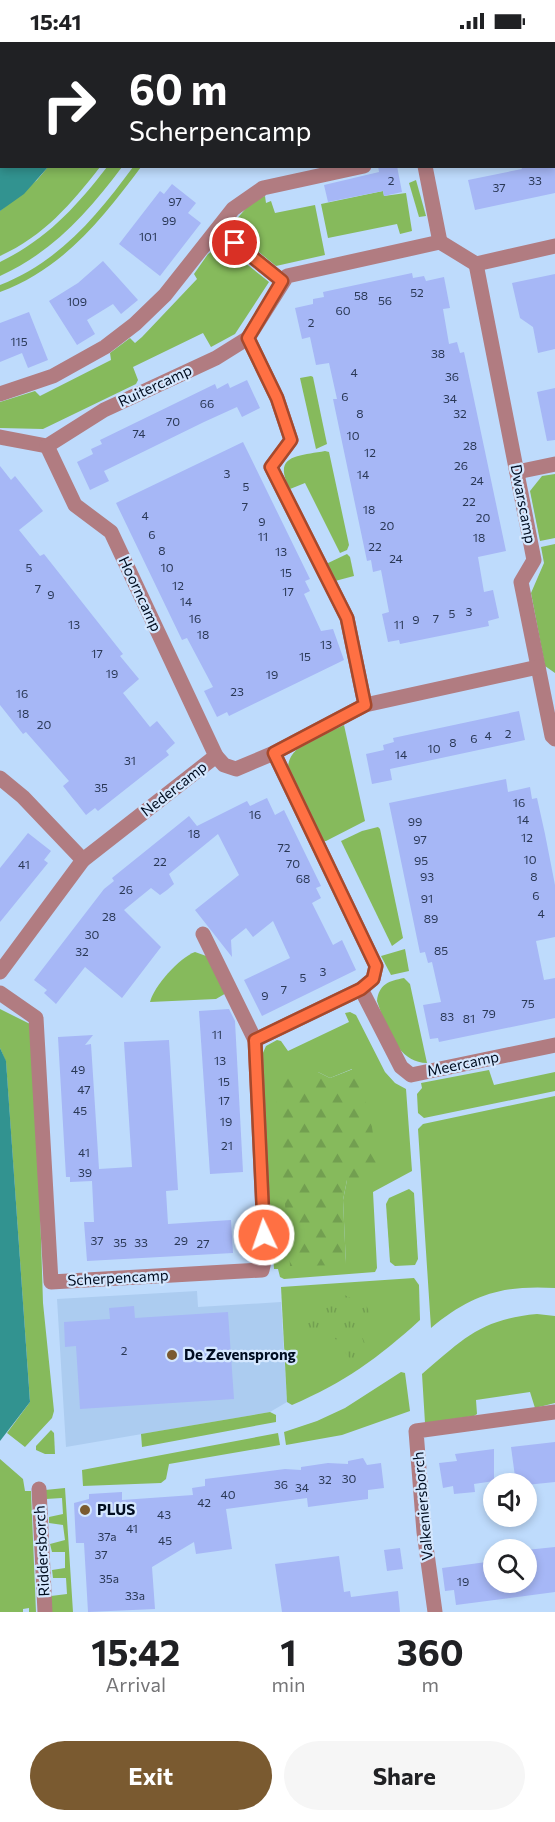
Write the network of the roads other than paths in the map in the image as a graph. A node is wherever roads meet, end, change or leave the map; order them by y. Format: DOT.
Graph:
graph roads {
  1 [pos="355,168"];
  2 [pos="425,168"];
  3 [pos="219,230"];
  4 [pos="440,242"];
  5 [pos="555,246"];
  6 [pos="476,264"];
  7 [pos="282,281"];
  8 [pos="248,338"];
  9 [pos="0,394"];
  10 [pos="0,437"];
  11 [pos="47,446"];
  12 [pos="555,464"];
  13 [pos="517,472"];
  14 [pos="538,667"];
  15 [pos="549,685"];
  16 [pos="365,705"];
  17 [pos="555,740"];
  18 [pos="274,753"];
  19 [pos="216,756"];
  20 [pos="0,778"];
  21 [pos="82,860"];
  22 [pos="203,934"];
  23 [pos="0,972"];
  24 [pos="361,989"];
  25 [pos="0,993"];
  26 [pos="255,1040"];
  27 [pos="555,1045"];
  28 [pos="555,1412"];
  29 [pos="39,1489"];
  30 [pos="45,1612"];
  31 [pos="435,1612"];
  1 -- 3 [label="street"];
  2 -- 4 [label="street"];
  3 -- 7 [label="street"];
  3 -- 9 [label="street"];
  4 -- 6 [label="street"];
  4 -- 7 [label="street"];
  5 -- 6 [label="street"];
  6 -- 13 [label="street, Dwarscamp"];
  7 -- 8 [label="street, Ruitercamp"];
  8 -- 11 [label="street, Ruitercamp"];
  8 -- 16 [label="street"];
  10 -- 11 [label="street"];
  11 -- 19 [label="street, Hoorncamp"];
  12 -- 13 [label="street"];
  13 -- 14 [label="street, Dwarscamp"];
  14 -- 15 [label="street, Dwarscamp"];
  14 -- 16 [label="street, Nedercamp"];
  15 -- 17 [label="street, Dwarscamp"];
  16 -- 18 [label="street, Nedercamp"];
  18 -- 19 [label="street, Nedercamp"];
  18 -- 24 [label="street"];
  19 -- 21 [label="street, Nedercamp"];
  20 -- 21 [label="street"];
  21 -- 23 [label="street, Nedercamp"];
  22 -- 26 [label="street, Scherpencamp"];
  24 -- 26 [label="street"];
  24 -- 27 [label="street, Meercamp"];
  25 -- 26 [label="street, Scherpencamp"];
  28 -- 31 [label="street, Valkeniersborch"];
  29 -- 30 [label="street, Riddersborch"];
}
